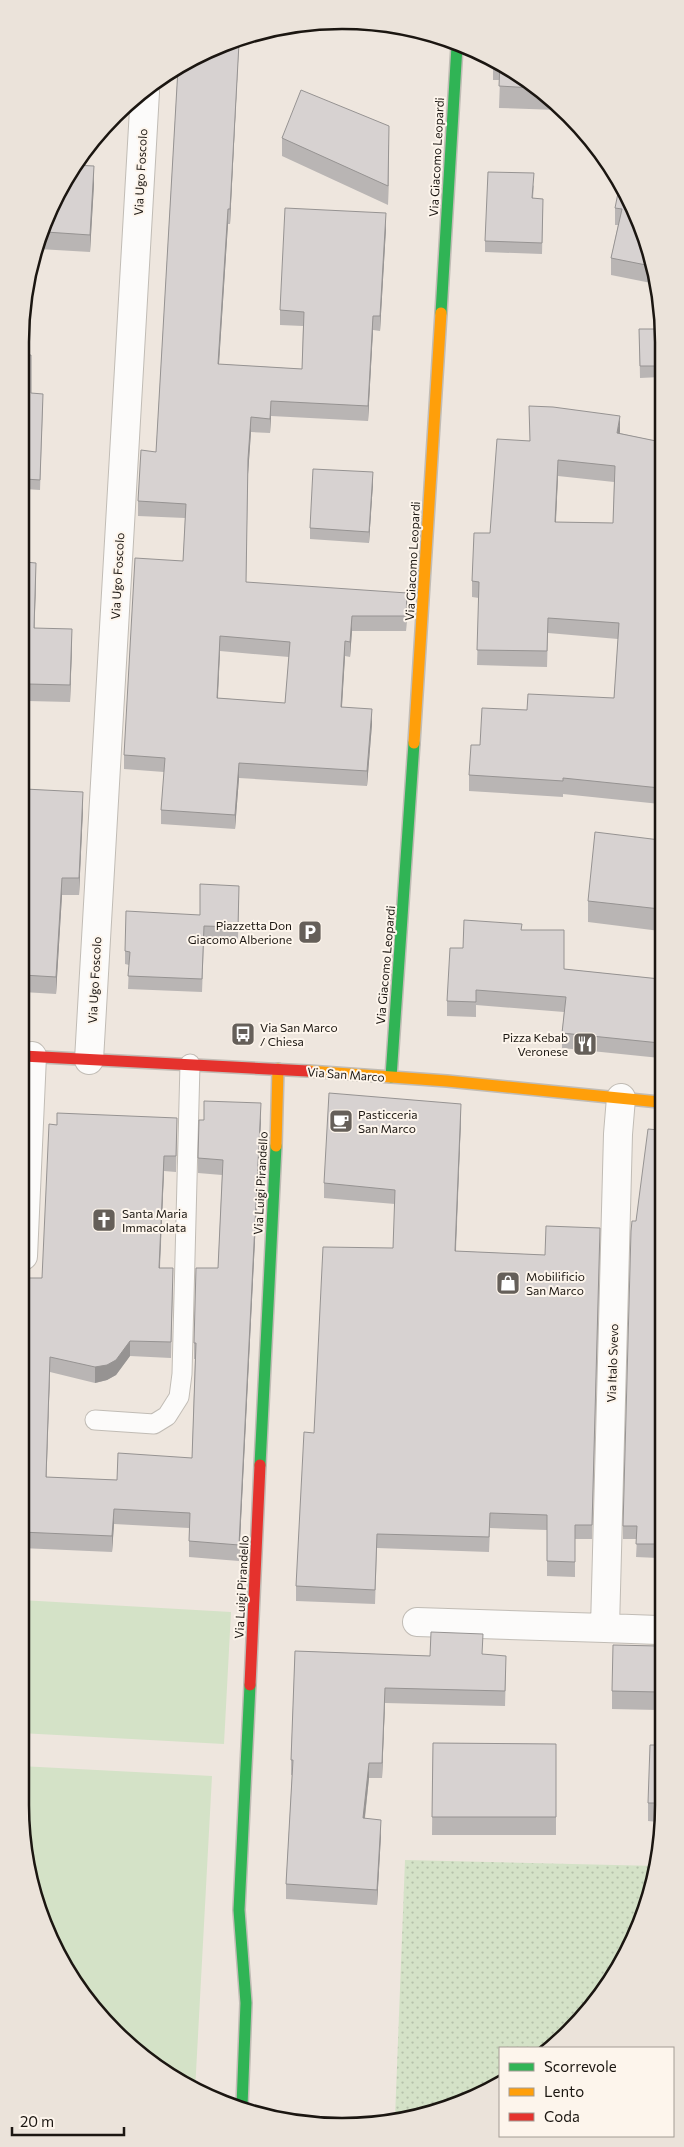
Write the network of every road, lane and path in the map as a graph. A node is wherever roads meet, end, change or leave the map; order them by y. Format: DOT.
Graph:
graph roads {
  1 [pos="457,51"];
  2 [pos="145,98"];
  3 [pos="29,1056"];
  4 [pos="89,1060"];
  5 [pos="190,1064"];
  6 [pos="278,1069"];
  7 [pos="390,1077"];
  8 [pos="621,1098"];
  9 [pos="655,1102"];
  10 [pos="95,1420"];
  11 [pos="417,1622"];
  12 [pos="605,1628"];
  13 [pos="655,1630"];
  14 [pos="242,2102"];
  1 -- 7 [label="street, Via Giacomo Leopardi"];
  2 -- 4 [label="street, Via Ugo Foscolo"];
  3 -- 4 [label="street, Via San Marco"];
  4 -- 5 [label="street, Via San Marco"];
  5 -- 6 [label="street, Via San Marco"];
  5 -- 10 [label="lane"];
  6 -- 7 [label="street, Via San Marco"];
  6 -- 14 [label="street, Via Luigi Pirandello"];
  7 -- 8 [label="street, Via San Marco"];
  8 -- 9 [label="street, Via San Marco"];
  8 -- 12 [label="street, Via Italo Svevo"];
  11 -- 12 [label="street"];
  12 -- 13 [label="street"];
}
